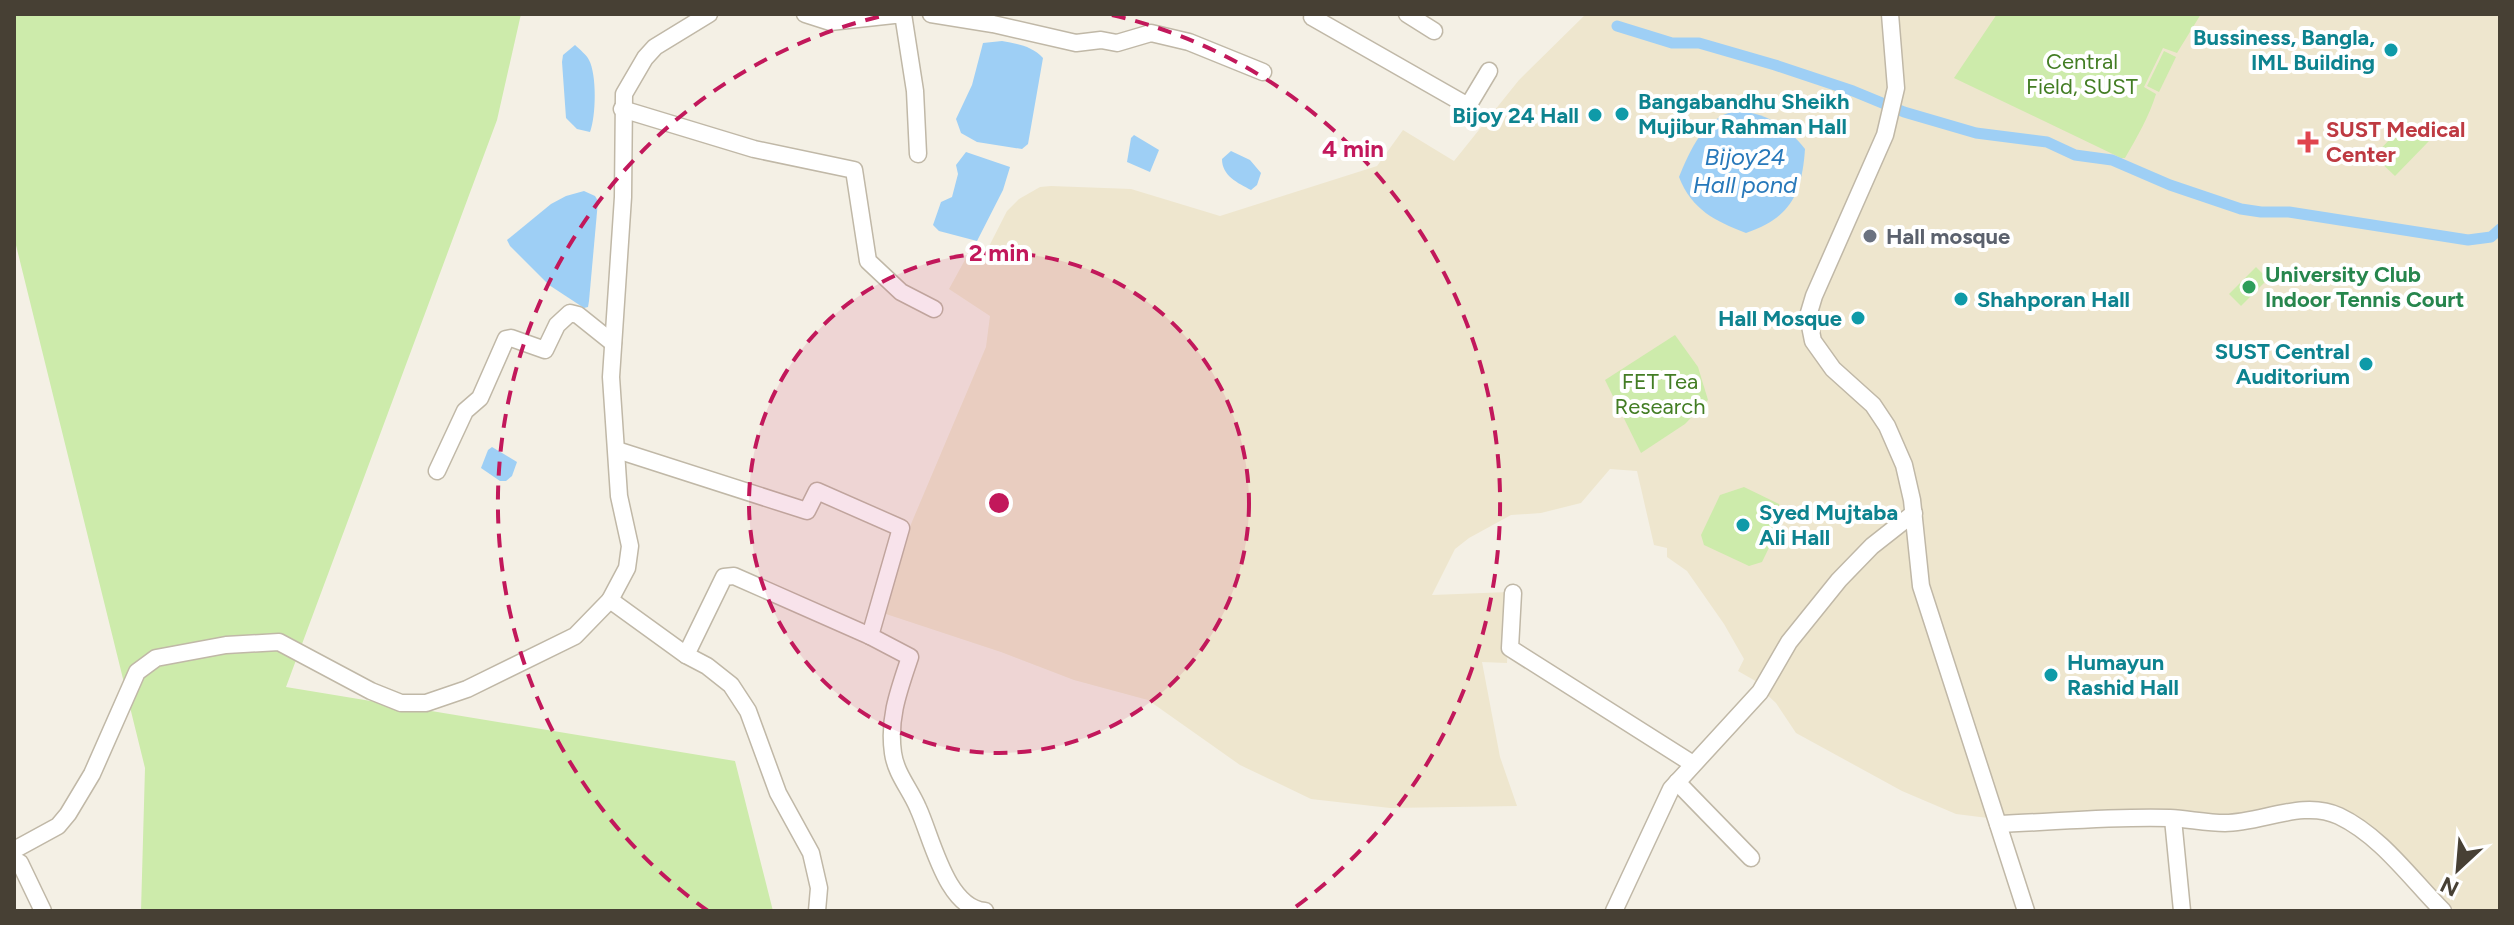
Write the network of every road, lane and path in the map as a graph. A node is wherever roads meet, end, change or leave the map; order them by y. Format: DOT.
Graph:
graph roads {
  1 [pos="709,14"];
  2 [pos="805,14"];
  3 [pos="903,14"];
  4 [pos="916,14"];
  5 [pos="931,14"];
  6 [pos="1314,14"];
  7 [pos="1407,14"];
  8 [pos="1890,14"];
  9 [pos="857,16"];
  10 [pos="1434,31"];
  11 [pos="1489,71"];
  12 [pos="1263,72"];
  13 [pos="622,109"];
  14 [pos="918,154"];
  15 [pos="934,309"];
  16 [pos="613,343"];
  17 [pos="617,450"];
  18 [pos="437,471"];
  19 [pos="1914,513"];
  20 [pos="1513,593"];
  21 [pos="610,600"];
  22 [pos="870,636"];
  23 [pos="686,655"];
  24 [pos="1693,764"];
  25 [pos="1677,782"];
  26 [pos="2173,819"];
  27 [pos="1998,824"];
  28 [pos="14,850"];
  29 [pos="1751,858"];
  30 [pos="14,860"];
  31 [pos="43,911"];
  32 [pos="817,911"];
  33 [pos="985,911"];
  34 [pos="1614,911"];
  35 [pos="2026,911"];
  36 [pos="2182,911"];
  37 [pos="2443,911"];
  1 -- 13 [label="street"];
  2 -- 9 [label="street"];
  3 -- 4 [label="street"];
  3 -- 9 [label="street"];
  3 -- 14 [label="street"];
  5 -- 12 [label="street"];
  6 -- 11 [label="street"];
  7 -- 10 [label="street"];
  8 -- 19 [label="street"];
  13 -- 15 [label="street"];
  13 -- 16 [label="street"];
  16 -- 17 [label="street"];
  16 -- 18 [label="street"];
  17 -- 21 [label="street"];
  17 -- 22 [label="street"];
  19 -- 24 [label="street"];
  19 -- 27 [label="street"];
  20 -- 24 [label="street"];
  21 -- 23 [label="street"];
  21 -- 28 [label="street"];
  22 -- 23 [label="street"];
  22 -- 33 [label="street"];
  23 -- 32 [label="street"];
  24 -- 25 [label="street"];
  25 -- 29 [label="street"];
  25 -- 34 [label="street"];
  26 -- 27 [label="street"];
  26 -- 36 [label="street"];
  26 -- 37 [label="street"];
  27 -- 35 [label="street"];
  30 -- 31 [label="street"];
}
